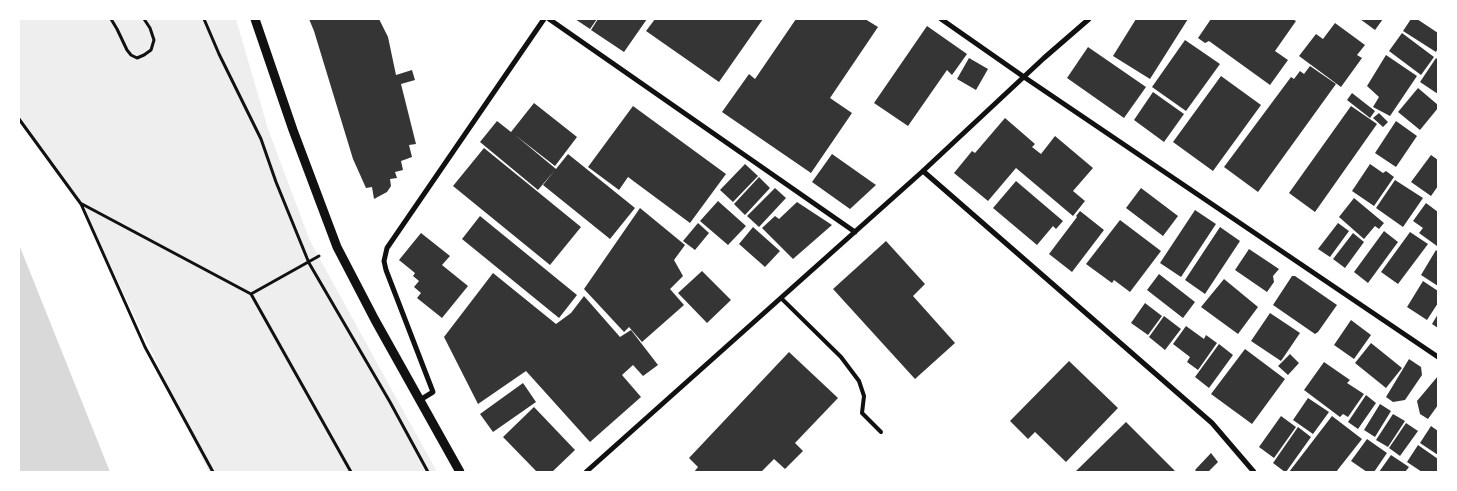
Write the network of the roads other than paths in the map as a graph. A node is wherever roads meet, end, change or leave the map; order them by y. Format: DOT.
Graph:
graph roads {
  1 [pos="255,19"];
  2 [pos="544,19"];
  3 [pos="549,19"];
  4 [pos="941,19"];
  5 [pos="1089,19"];
  6 [pos="1024,77"];
  7 [pos="923,171"];
  8 [pos="855,232"];
  9 [pos="781,298"];
  10 [pos="1438,357"];
  11 [pos="420,400"];
  12 [pos="881,432"];
  13 [pos="460,472"];
  14 [pos="586,472"];
  15 [pos="1254,472"];
  1 -- 11 [label="street"];
  2 -- 11 [label="street"];
  3 -- 8 [label="street"];
  4 -- 6 [label="street"];
  5 -- 6 [label="street"];
  6 -- 7 [label="street"];
  6 -- 10 [label="street"];
  7 -- 8 [label="street"];
  7 -- 15 [label="street"];
  8 -- 9 [label="street"];
  9 -- 12 [label="lane"];
  9 -- 14 [label="street"];
  11 -- 13 [label="street"];
}
